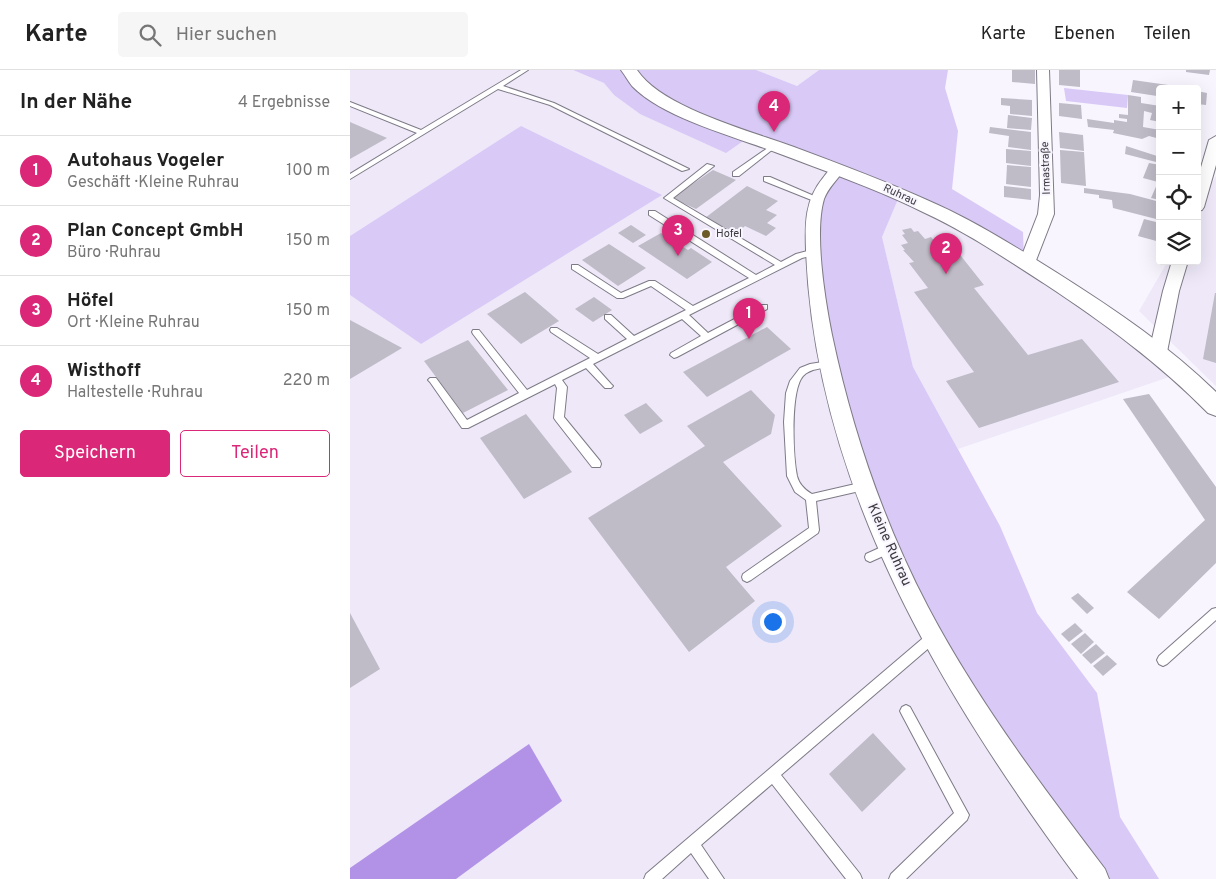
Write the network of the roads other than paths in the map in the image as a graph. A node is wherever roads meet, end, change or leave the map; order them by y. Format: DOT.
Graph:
graph roads {
  1 [pos="525,70"];
  2 [pos="630,70"];
  3 [pos="1043,70"];
  4 [pos="498,87"];
  5 [pos="350,104"];
  6 [pos="422,133"];
  7 [pos="1216,140"];
  8 [pos="774,146"];
  9 [pos="710,166"];
  10 [pos="684,169"];
  11 [pos="837,170"];
  12 [pos="736,174"];
  13 [pos="350,177"];
  14 [pos="767,179"];
  15 [pos="1201,193"];
  16 [pos="818,199"];
  17 [pos="652,212"];
  18 [pos="815,252"];
  19 [pos="1027,263"];
  20 [pos="781,265"];
  21 [pos="1179,265"];
  22 [pos="575,267"];
  23 [pos="755,278"];
  24 [pos="764,307"];
  25 [pos="693,310"];
  26 [pos="683,315"];
  27 [pos="608,317"];
  28 [pos="554,330"];
  29 [pos="476,332"];
  30 [pos="707,337"];
  31 [pos="633,340"];
  32 [pos="1158,352"];
  33 [pos="674,355"];
  34 [pos="597,358"];
  35 [pos="587,363"];
  36 [pos="829,364"];
  37 [pos="556,379"];
  38 [pos="433,380"];
  39 [pos="608,386"];
  40 [pos="525,394"];
  41 [pos="1216,407"];
  42 [pos="596,464"];
  43 [pos="864,486"];
  44 [pos="811,498"];
  45 [pos="747,577"];
  46 [pos="1216,613"];
  47 [pos="933,637"];
  48 [pos="1162,660"];
  49 [pos="906,711"];
  50 [pos="773,775"];
  51 [pos="693,844"];
  52 [pos="1088,876"];
  53 [pos="651,879"];
  54 [pos="717,879"];
  55 [pos="855,879"];
  56 [pos="896,879"];
  1 -- 4 [label="lane"];
  2 -- 8 [label="street, Ruhrau"];
  3 -- 19 [label="street, Irmastraße"];
  4 -- 6 [label="lane"];
  4 -- 10 [label="lane"];
  5 -- 6 [label="lane"];
  6 -- 13 [label="lane"];
  7 -- 15 [label="street"];
  8 -- 11 [label="street, Ruhrau"];
  8 -- 12 [label="lane"];
  9 -- 20 [label="lane"];
  11 -- 16 [label="street, Kleine Ruhrau"];
  11 -- 19 [label="street, Ruhrau"];
  14 -- 16 [label="lane"];
  16 -- 18 [label="street, Kleine Ruhrau"];
  17 -- 23 [label="lane"];
  18 -- 20 [label="lane"];
  18 -- 36 [label="street, Kleine Ruhrau"];
  19 -- 32 [label="street, Ruhrau"];
  20 -- 23 [label="lane"];
  21 -- 32 [label="street"];
  22 -- 25 [label="lane"];
  23 -- 25 [label="lane"];
  24 -- 30 [label="lane"];
  25 -- 26 [label="lane"];
  26 -- 30 [label="lane"];
  26 -- 31 [label="lane"];
  27 -- 31 [label="lane"];
  28 -- 34 [label="lane"];
  29 -- 40 [label="lane"];
  30 -- 33 [label="lane"];
  31 -- 34 [label="lane"];
  32 -- 41 [label="street, Ruhrau"];
  34 -- 35 [label="lane"];
  35 -- 37 [label="lane"];
  35 -- 39 [label="lane"];
  36 -- 43 [label="street, Kleine Ruhrau"];
  36 -- 44 [label="lane"];
  37 -- 40 [label="lane"];
  37 -- 42 [label="lane"];
  38 -- 40 [label="lane"];
  43 -- 44 [label="lane"];
  43 -- 47 [label="street, Kleine Ruhrau"];
  44 -- 45 [label="lane"];
  46 -- 48 [label="lane"];
  47 -- 50 [label="lane"];
  47 -- 52 [label="street, Kleine Ruhrau"];
  49 -- 56 [label="lane"];
  50 -- 51 [label="lane"];
  50 -- 55 [label="lane"];
  51 -- 53 [label="lane"];
  51 -- 54 [label="lane"];
}
